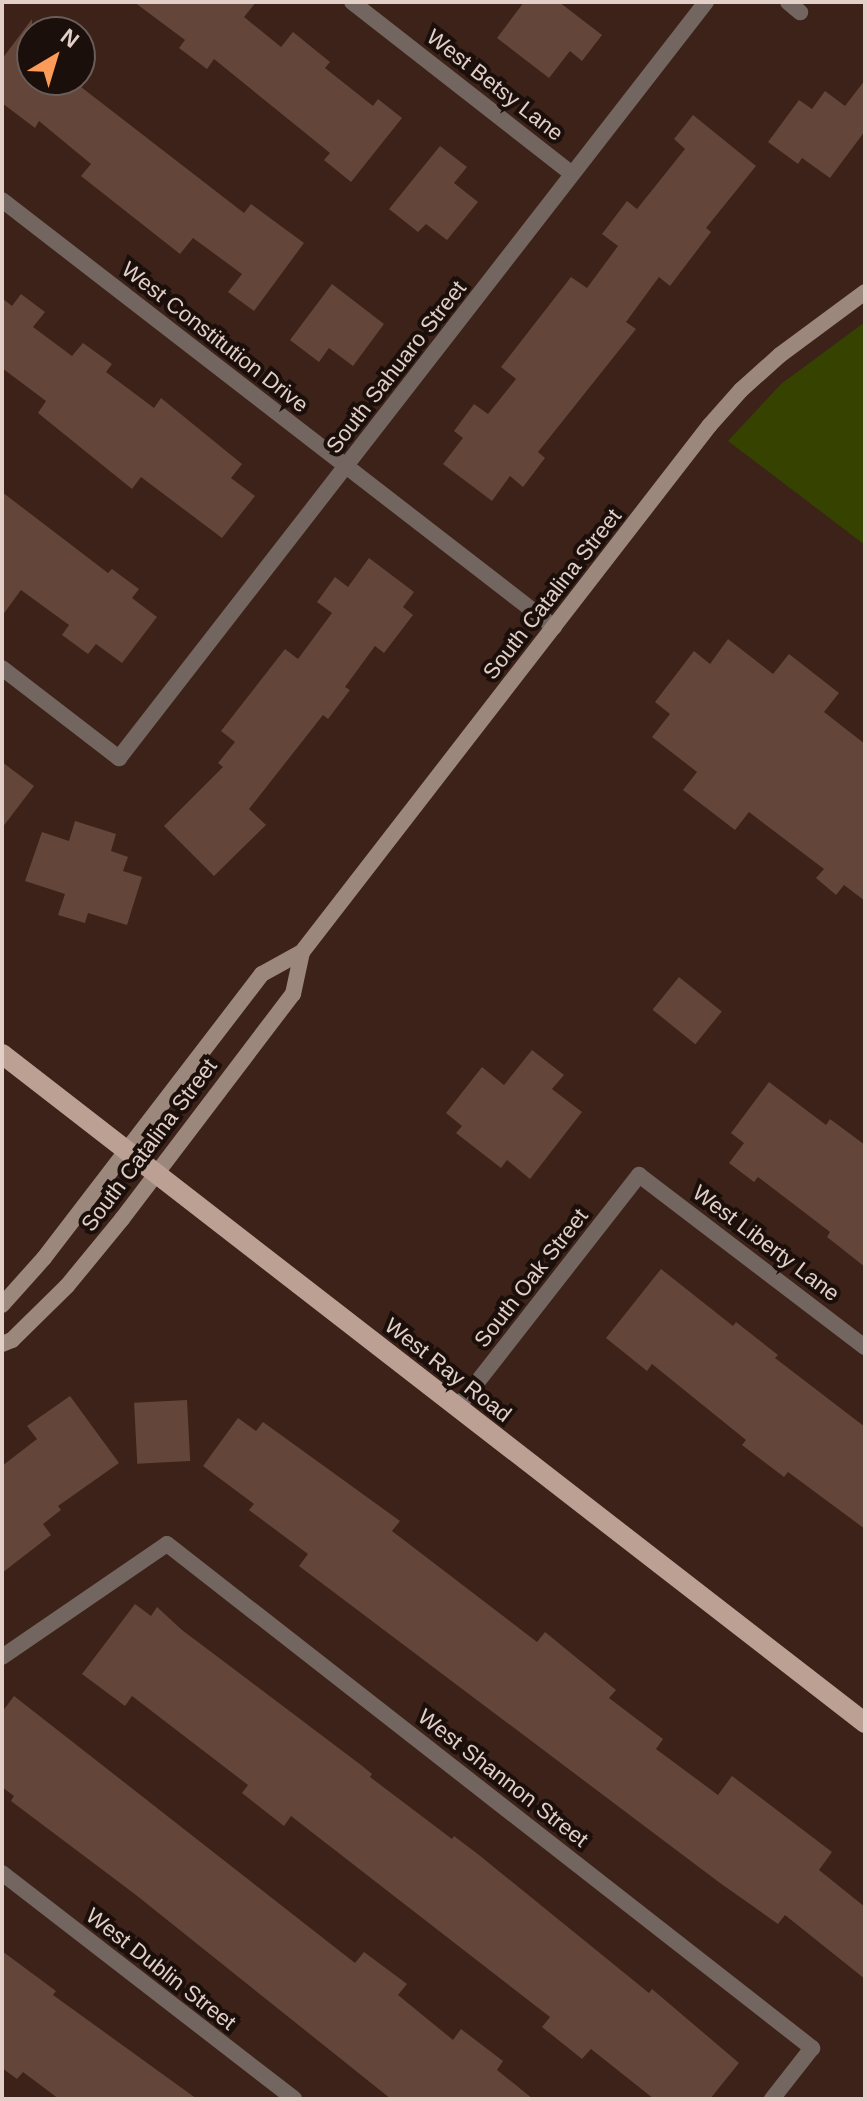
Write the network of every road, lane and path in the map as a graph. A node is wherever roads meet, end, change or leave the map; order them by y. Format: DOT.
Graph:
graph roads {
  1 [pos="352,2"];
  2 [pos="706,2"];
  3 [pos="572,174"];
  4 [pos="2,200"];
  5 [pos="865,292"];
  6 [pos="346,467"];
  7 [pos="554,627"];
  8 [pos="2,668"];
  9 [pos="302,952"];
  10 [pos="2,1054"];
  11 [pos="124,1149"];
  12 [pos="155,1173"];
  13 [pos="639,1175"];
  14 [pos="2,1305"];
  15 [pos="2,1344"];
  16 [pos="865,1347"];
  17 [pos="457,1408"];
  18 [pos="2,1657"];
  19 [pos="865,1723"];
  20 [pos="2,1873"];
  21 [pos="294,2099"];
  22 [pos="772,2099"];
  1 -- 3 [label="street, West Betsy Lane"];
  2 -- 3 [label="street, South Sahuaro Street"];
  3 -- 6 [label="street, South Sahuaro Street"];
  4 -- 6 [label="street, West Constitution Drive"];
  5 -- 7 [label="street, South Catalina Street"];
  6 -- 7 [label="street, West Constitution Drive"];
  6 -- 8 [label="street, South Sahuaro Street"];
  7 -- 9 [label="street, South Catalina Street"];
  9 -- 11 [label="street, South Catalina Street"];
  9 -- 12 [label="street, South Catalina Street"];
  10 -- 11 [label="main road, West Ray Road"];
  11 -- 12 [label="main road, West Ray Road"];
  11 -- 14 [label="street, South Catalina Street"];
  12 -- 15 [label="street, South Catalina Street"];
  12 -- 17 [label="main road, West Ray Road"];
  13 -- 16 [label="street, West Liberty Lane"];
  13 -- 17 [label="street, South Oak Street"];
  17 -- 19 [label="main road, West Ray Road"];
  18 -- 22 [label="street, West Shannon Street"];
  20 -- 21 [label="street, West Dublin Street"];
}
